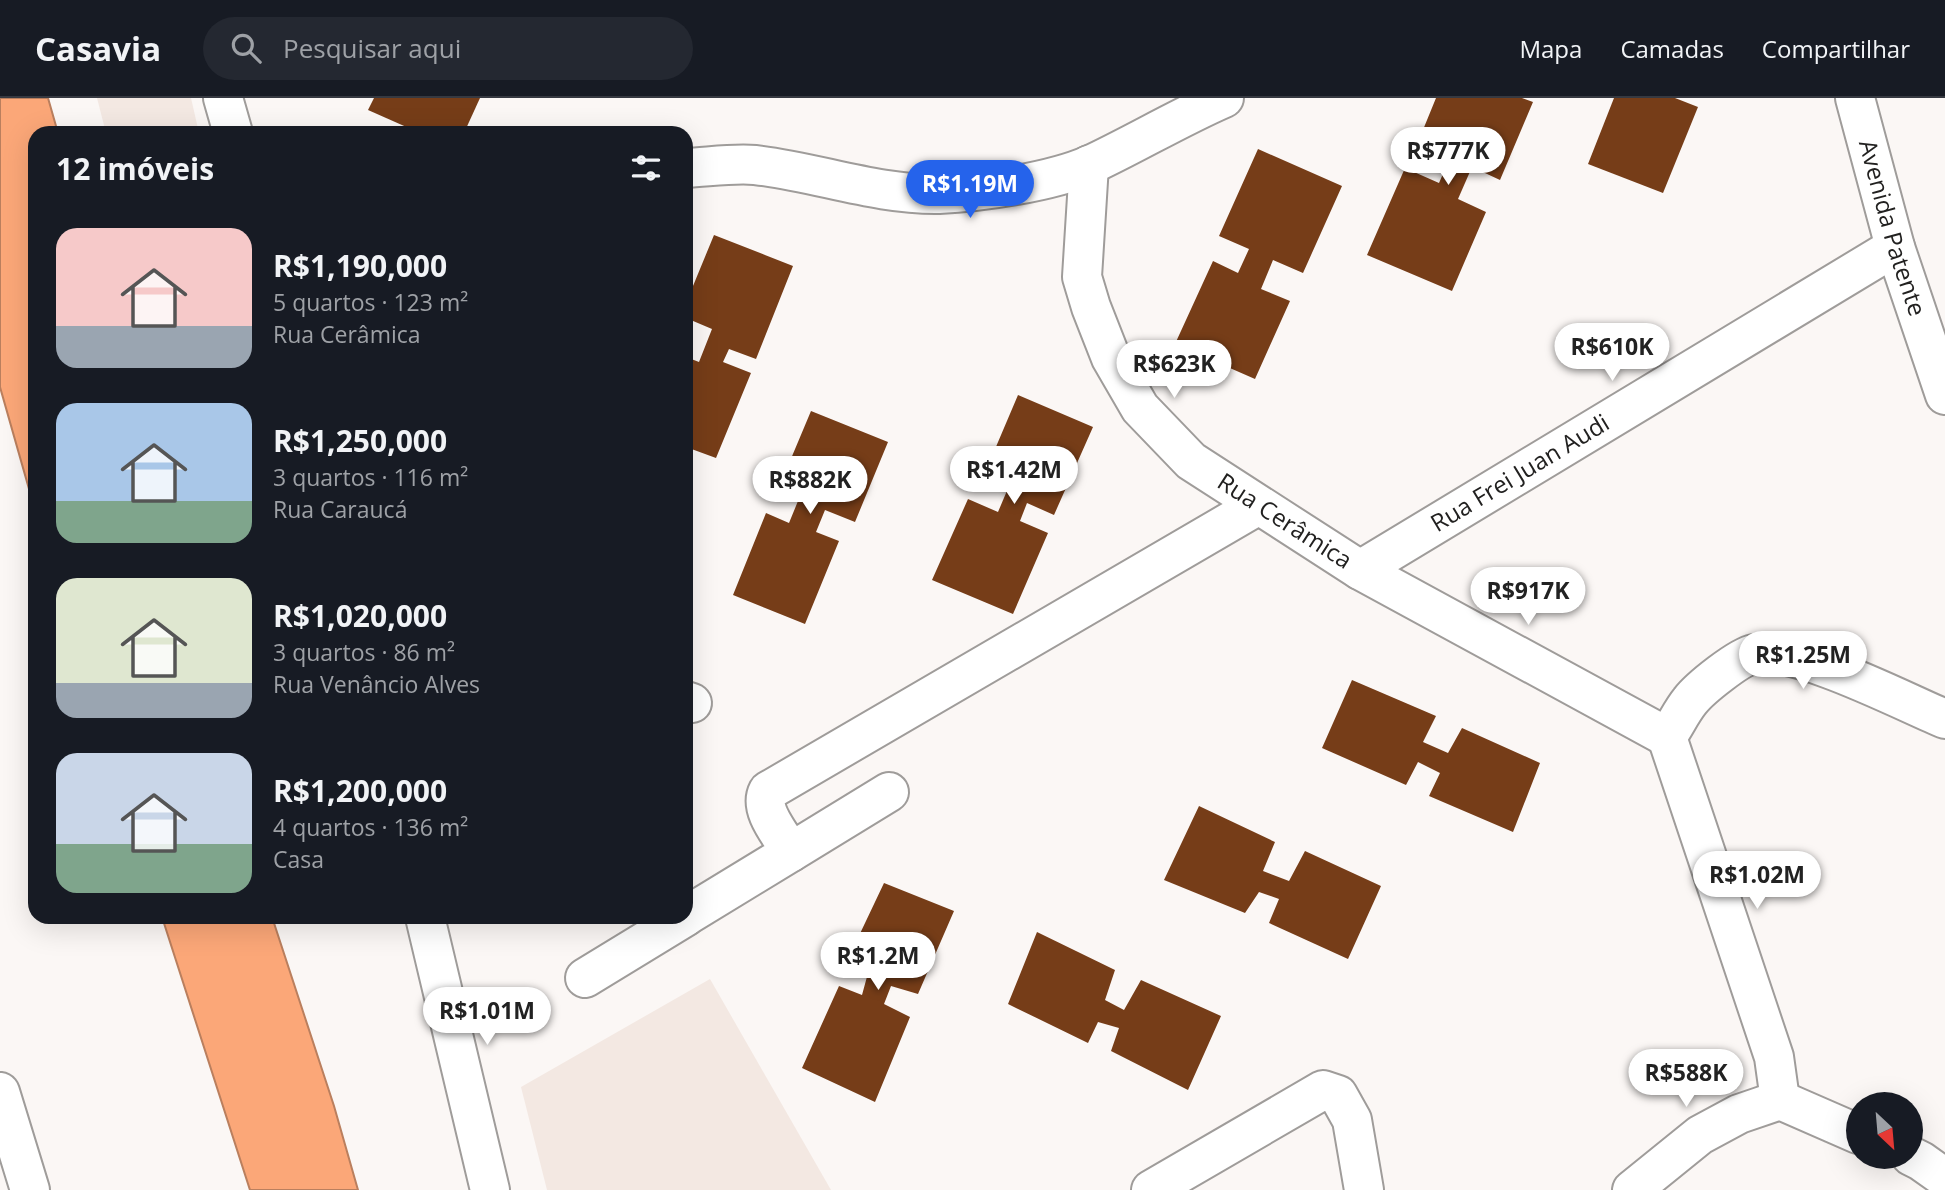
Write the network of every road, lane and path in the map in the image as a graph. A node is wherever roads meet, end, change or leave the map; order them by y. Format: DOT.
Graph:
graph roads {
  1 [pos="223,98"];
  2 [pos="1224,98"];
  3 [pos="1855,98"];
  4 [pos="231,126"];
  5 [pos="1089,165"];
  6 [pos="693,168"];
  7 [pos="1895,247"];
  8 [pos="1945,396"];
  9 [pos="1257,506"];
  10 [pos="1360,570"];
  11 [pos="1945,719"];
  12 [pos="1667,737"];
  13 [pos="889,792"];
  14 [pos="791,852"];
  15 [pos="693,913"];
  16 [pos="427,924"];
  17 [pos="674,924"];
  18 [pos="585,978"];
  19 [pos="0,1092"];
  20 [pos="1780,1100"];
  21 [pos="1846,1129"];
  22 [pos="1923,1162"];
  23 [pos="1945,1178"];
  24 [pos="30,1190"];
  25 [pos="490,1190"];
  26 [pos="1151,1190"];
  27 [pos="1364,1190"];
  28 [pos="1632,1190"];
  1 -- 4 [label="street"];
  2 -- 5 [label="street"];
  3 -- 7 [label="street, Avenida Patente"];
  5 -- 6 [label="street"];
  5 -- 9 [label="street, Rua Cerâmica"];
  7 -- 8 [label="street, Avenida Patente"];
  7 -- 10 [label="street, Rua Frei Juan Audi"];
  9 -- 10 [label="street, Rua Cerâmica"];
  9 -- 14 [label="street"];
  10 -- 12 [label="street, Rua Cerâmica"];
  11 -- 12 [label="street"];
  12 -- 20 [label="street"];
  13 -- 14 [label="street"];
  14 -- 15 [label="street"];
  16 -- 25 [label="street"];
  17 -- 18 [label="street"];
  19 -- 24 [label="street"];
  20 -- 21 [label="street"];
  20 -- 28 [label="street"];
  22 -- 23 [label="street"];
  26 -- 27 [label="street"];
}
